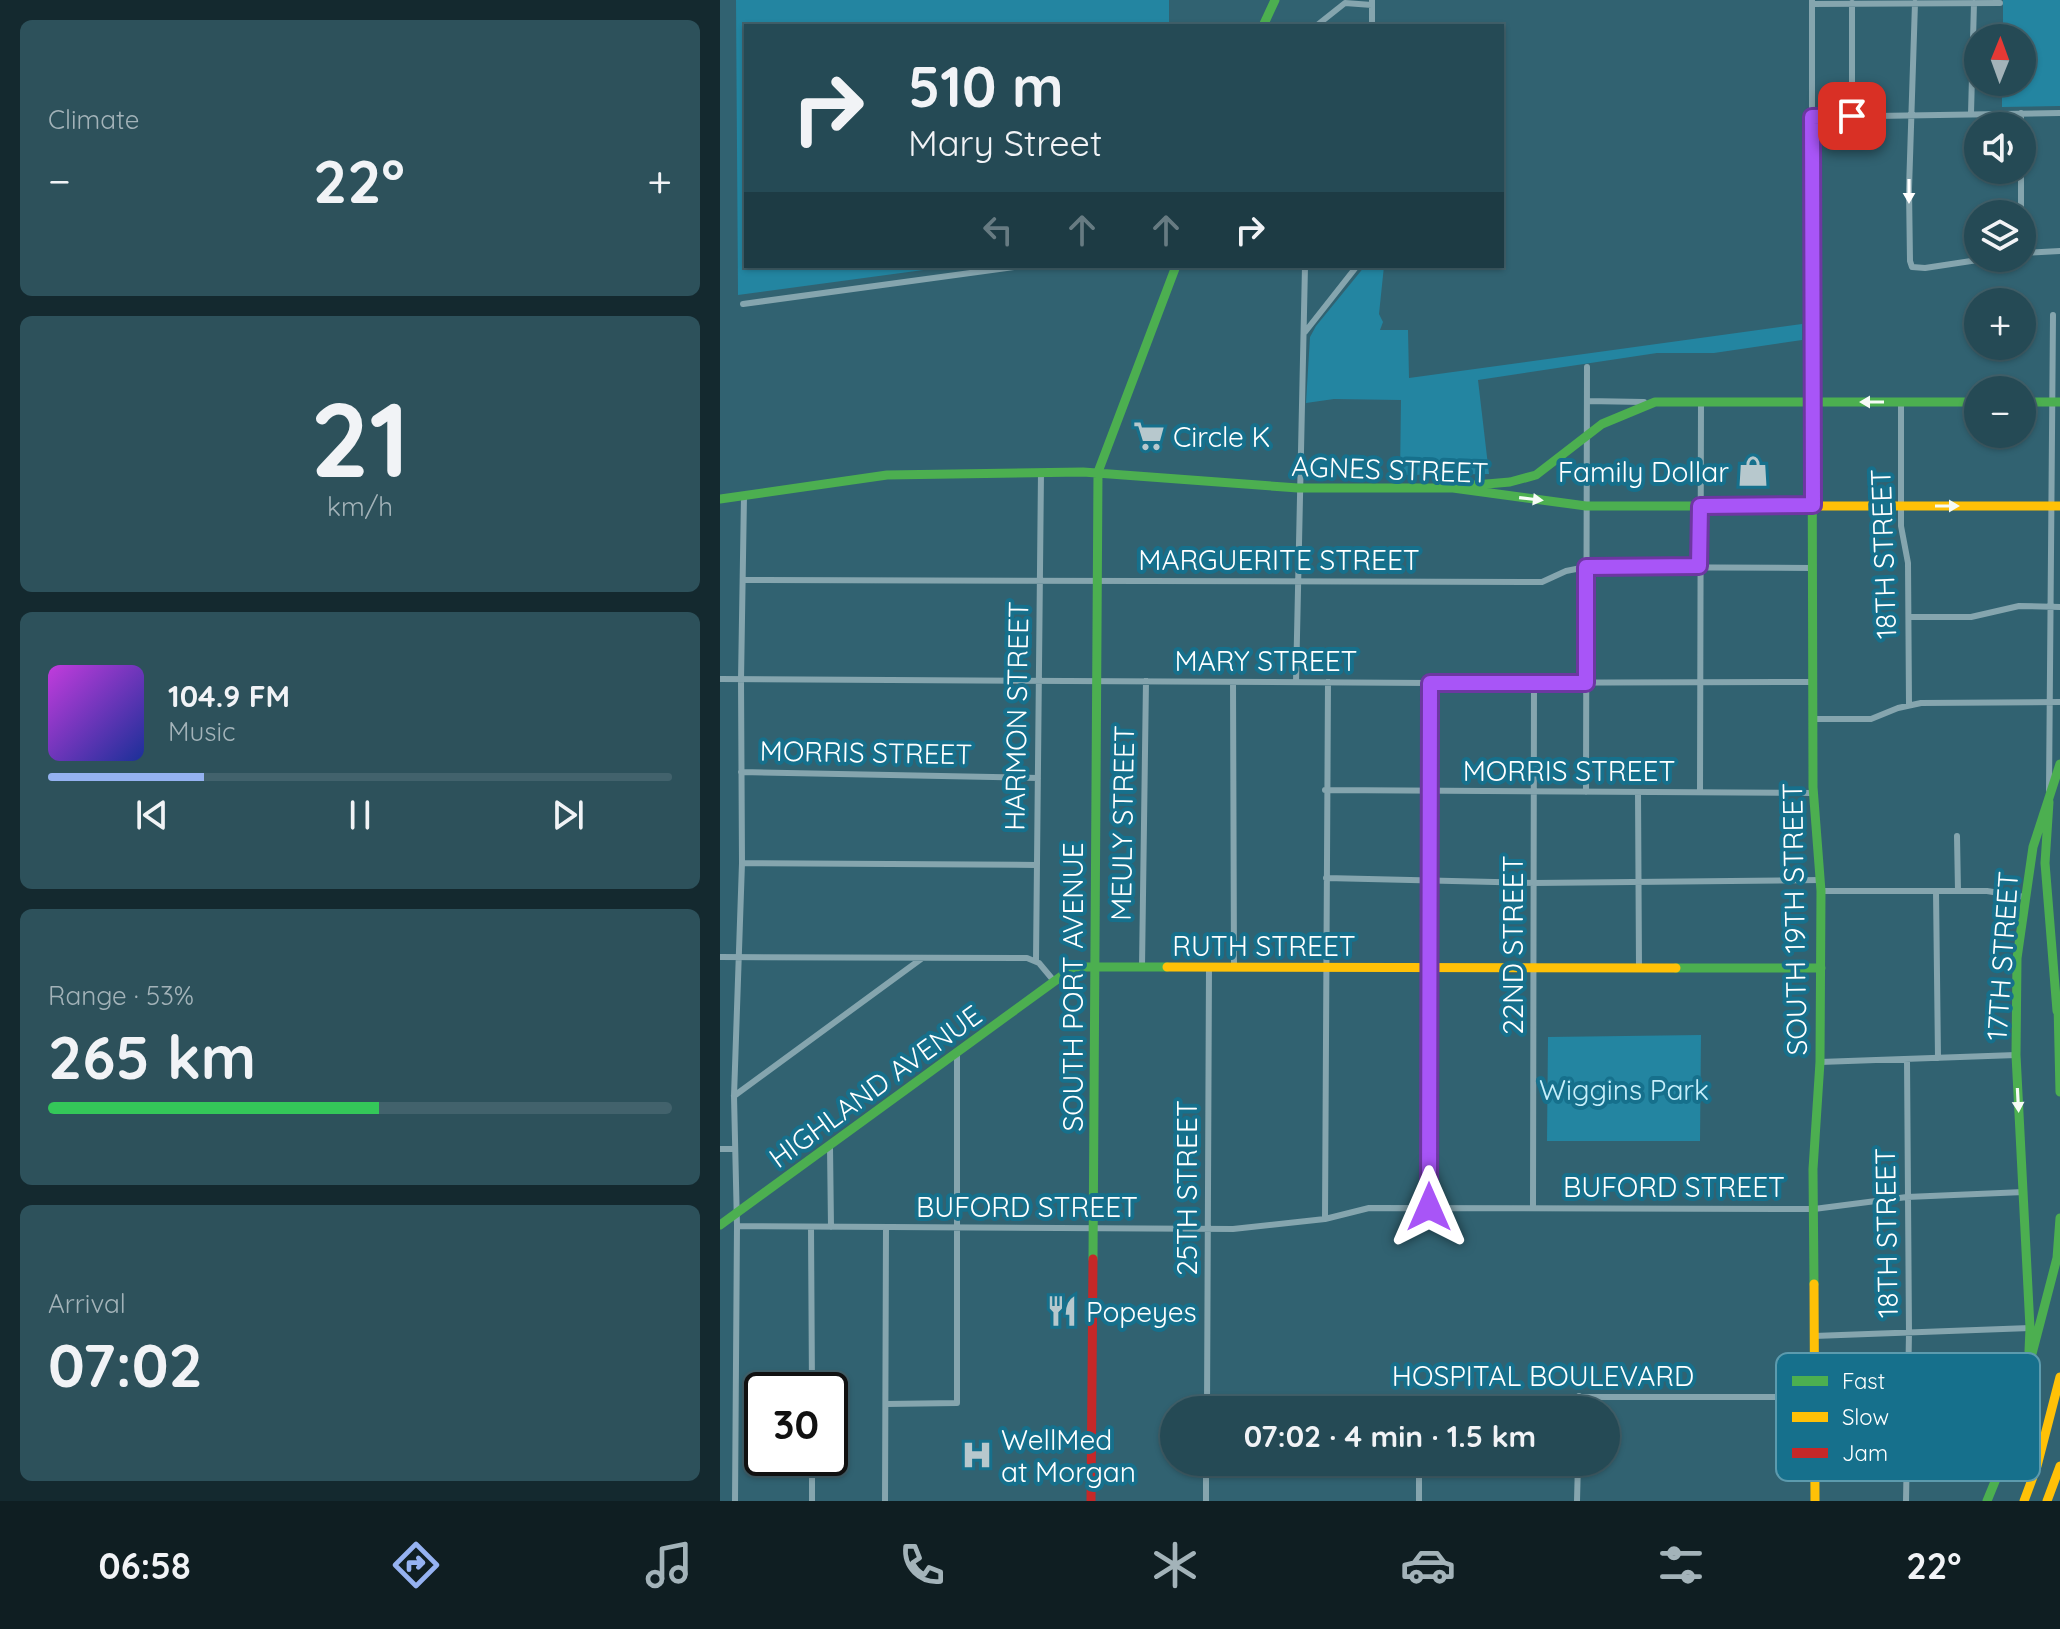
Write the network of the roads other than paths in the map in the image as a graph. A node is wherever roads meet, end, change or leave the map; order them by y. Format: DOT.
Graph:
graph roads {
  1 [pos="1275,0"];
  2 [pos="1372,2"];
  3 [pos="1812,2"];
  4 [pos="1852,3"];
  5 [pos="1915,3"];
  6 [pos="1974,3"];
  7 [pos="2000,3"];
  8 [pos="1264,24"];
  9 [pos="1319,24"];
  10 [pos="1372,24"];
  11 [pos="1971,112"];
  12 [pos="1964,113"];
  13 [pos="2036,113"];
  14 [pos="2060,113"];
  15 [pos="1911,114"];
  16 [pos="1852,116"];
  17 [pos="1812,117"];
  18 [pos="2060,251"];
  19 [pos="2036,252"];
  20 [pos="1964,262"];
  21 [pos="1006,268"];
  22 [pos="1175,268"];
  23 [pos="1305,268"];
  24 [pos="1355,268"];
  25 [pos="743,304"];
  26 [pos="2053,315"];
  27 [pos="1305,332"];
  28 [pos="1587,367"];
  29 [pos="1587,401"];
  30 [pos="1701,401"];
  31 [pos="1655,402"];
  32 [pos="1812,402"];
  33 [pos="1901,402"];
  34 [pos="1964,402"];
  35 [pos="2056,402"];
  36 [pos="1585,435"];
  37 [pos="1041,472"];
  38 [pos="1098,472"];
  39 [pos="1298,488"];
  40 [pos="1453,488"];
  41 [pos="744,496"];
  42 [pos="720,499"];
  43 [pos="1813,505"];
  44 [pos="1586,506"];
  45 [pos="1700,506"];
  46 [pos="1901,506"];
  47 [pos="2056,506"];
  48 [pos="1699,566"];
  49 [pos="1586,567"];
  50 [pos="1812,568"];
  51 [pos="744,580"];
  52 [pos="1040,581"];
  53 [pos="1096,581"];
  54 [pos="1297,581"];
  55 [pos="2051,606"];
  56 [pos="2060,607"];
  57 [pos="1909,617"];
  58 [pos="720,679"];
  59 [pos="741,680"];
  60 [pos="1038,681"];
  61 [pos="1095,681"];
  62 [pos="1146,681"];
  63 [pos="1233,682"];
  64 [pos="1296,682"];
  65 [pos="1328,682"];
  66 [pos="1700,682"];
  67 [pos="1812,682"];
  68 [pos="1430,683"];
  69 [pos="1534,683"];
  70 [pos="1586,683"];
  71 [pos="2051,702"];
  72 [pos="2060,702"];
  73 [pos="1909,705"];
  74 [pos="1812,719"];
  75 [pos="2060,764"];
  76 [pos="741,772"];
  77 [pos="1038,778"];
  78 [pos="1325,790"];
  79 [pos="1431,791"];
  80 [pos="1534,792"];
  81 [pos="1586,792"];
  82 [pos="1638,792"];
  83 [pos="1700,792"];
  84 [pos="1813,793"];
  85 [pos="2049,802"];
  86 [pos="1957,836"];
  87 [pos="742,863"];
  88 [pos="1037,865"];
  89 [pos="1326,878"];
  90 [pos="1639,880"];
  91 [pos="1430,881"];
  92 [pos="1534,883"];
  93 [pos="1821,885"];
  94 [pos="1936,891"];
  95 [pos="1958,891"];
  96 [pos="2025,897"];
  97 [pos="720,957"];
  98 [pos="738,957"];
  99 [pos="921,959"];
  100 [pos="1036,960"];
  101 [pos="1094,966"];
  102 [pos="1142,967"];
  103 [pos="1209,967"];
  104 [pos="1234,967"];
  105 [pos="1325,967"];
  106 [pos="1429,967"];
  107 [pos="1534,967"];
  108 [pos="1639,968"];
  109 [pos="1821,968"];
  110 [pos="2060,975"];
  111 [pos="1054,981"];
  112 [pos="2057,1011"];
  113 [pos="957,1055"];
  114 [pos="2016,1055"];
  115 [pos="1938,1058"];
  116 [pos="1907,1060"];
  117 [pos="1820,1062"];
  118 [pos="2060,1092"];
  119 [pos="734,1096"];
  120 [pos="830,1147"];
  121 [pos="720,1149"];
  122 [pos="735,1149"];
  123 [pos="2024,1192"];
  124 [pos="1907,1197"];
  125 [pos="1429,1207"];
  126 [pos="1533,1208"];
  127 [pos="1814,1209"];
  128 [pos="736,1214"];
  129 [pos="2060,1218"];
  130 [pos="1325,1219"];
  131 [pos="720,1225"];
  132 [pos="737,1226"];
  133 [pos="811,1227"];
  134 [pos="831,1227"];
  135 [pos="958,1227"];
  136 [pos="886,1228"];
  137 [pos="1094,1228"];
  138 [pos="1208,1228"];
  139 [pos="2030,1328"];
  140 [pos="1909,1333"];
  141 [pos="1813,1336"];
  142 [pos="1813,1353"];
  143 [pos="1909,1353"];
  144 [pos="2029,1353"];
  145 [pos="2032,1353"];
  146 [pos="812,1372"];
  147 [pos="2060,1377"];
  148 [pos="1207,1396"];
  149 [pos="1620,1396"];
  150 [pos="1776,1397"];
  151 [pos="886,1404"];
  152 [pos="2040,1454"];
  153 [pos="2060,1466"];
  154 [pos="812,1476"];
  155 [pos="1206,1476"];
  156 [pos="1419,1476"];
  157 [pos="1578,1476"];
  158 [pos="1815,1481"];
  159 [pos="1906,1481"];
  160 [pos="1995,1481"];
  161 [pos="2031,1481"];
  162 [pos="735,1501"];
  163 [pos="812,1501"];
  164 [pos="885,1501"];
  165 [pos="1091,1501"];
  166 [pos="1206,1501"];
  167 [pos="1419,1501"];
  168 [pos="1577,1501"];
  169 [pos="1815,1501"];
  170 [pos="1906,1501"];
  171 [pos="1987,1501"];
  172 [pos="2024,1501"];
  173 [pos="2047,1501"];
  1 -- 8 [label="main road"];
  2 -- 9 [label="street"];
  2 -- 10 [label="street"];
  3 -- 4 [label="street"];
  3 -- 17 [label="street, SOUTH 19TH STREET"];
  4 -- 5 [label="street"];
  4 -- 16 [label="street"];
  5 -- 6 [label="street"];
  5 -- 15 [label="street"];
  6 -- 7 [label="street"];
  6 -- 11 [label="street"];
  12 -- 15 [label="street"];
  13 -- 14 [label="street"];
  15 -- 16 [label="street"];
  15 -- 20 [label="street, one-way"];
  16 -- 17 [label="street"];
  17 -- 32 [label="street, SOUTH 19TH STREET"];
  18 -- 19 [label="street"];
  21 -- 25 [label="street"];
  22 -- 38 [label="main road, SOUTH PORT AVENUE"];
  23 -- 27 [label="street"];
  24 -- 27 [label="street"];
  26 -- 35 [label="street, 17TH STREET"];
  27 -- 39 [label="street"];
  28 -- 29 [label="street"];
  29 -- 31 [label="street"];
  29 -- 36 [label="street"];
  30 -- 31 [label="main road"];
  30 -- 32 [label="main road"];
  30 -- 45 [label="street"];
  31 -- 36 [label="main road"];
  33 -- 32 [label="main road, one-way"];
  32 -- 43 [label="main road, SOUTH 19TH STREET"];
  33 -- 34 [label="main road"];
  33 -- 46 [label="street, 18TH STREET"];
  35 -- 47 [label="street, 17TH STREET"];
  36 -- 40 [label="main road"];
  36 -- 44 [label="street"];
  37 -- 38 [label="main road, AGNES STREET"];
  37 -- 41 [label="main road, AGNES STREET"];
  37 -- 52 [label="street, HARMON STREET"];
  38 -- 39 [label="main road, AGNES STREET"];
  38 -- 53 [label="main road, SOUTH PORT AVENUE"];
  39 -- 40 [label="main road, AGNES STREET"];
  39 -- 54 [label="street"];
  40 -- 44 [label="main road, AGNES STREET, one-way"];
  41 -- 42 [label="main road, AGNES STREET"];
  41 -- 51 [label="street"];
  43 -- 45 [label="main road, AGNES STREET"];
  43 -- 46 [label="main road, AGNES STREET"];
  43 -- 50 [label="main road, SOUTH 19TH STREET"];
  44 -- 45 [label="main road, AGNES STREET"];
  44 -- 49 [label="street"];
  45 -- 48 [label="street"];
  46 -- 47 [label="main road, AGNES STREET, one-way"];
  46 -- 57 [label="street, 18TH STREET"];
  47 -- 55 [label="street, 17TH STREET"];
  48 -- 49 [label="street, MARGUERITE STREET"];
  48 -- 50 [label="street, MARGUERITE STREET"];
  48 -- 66 [label="street"];
  49 -- 54 [label="street, MARGUERITE STREET"];
  49 -- 70 [label="street"];
  50 -- 67 [label="main road, SOUTH 19TH STREET"];
  51 -- 52 [label="street, MARGUERITE STREET"];
  51 -- 59 [label="street"];
  52 -- 53 [label="street, MARGUERITE STREET"];
  52 -- 60 [label="street, HARMON STREET"];
  53 -- 54 [label="street, MARGUERITE STREET"];
  53 -- 61 [label="main road, SOUTH PORT AVENUE"];
  54 -- 64 [label="street"];
  55 -- 56 [label="street"];
  55 -- 57 [label="street"];
  55 -- 71 [label="street, 17TH STREET"];
  57 -- 73 [label="street, 18TH STREET"];
  58 -- 59 [label="street, MARY STREET"];
  59 -- 60 [label="street, MARY STREET"];
  59 -- 76 [label="street"];
  60 -- 61 [label="street, MARY STREET"];
  60 -- 77 [label="street, HARMON STREET"];
  61 -- 62 [label="street, MARY STREET"];
  61 -- 101 [label="main road, SOUTH PORT AVENUE"];
  62 -- 63 [label="street, MARY STREET"];
  62 -- 102 [label="street, MEULY STREET"];
  63 -- 64 [label="street, MARY STREET"];
  63 -- 104 [label="street"];
  64 -- 65 [label="street, MARY STREET"];
  65 -- 68 [label="street, MARY STREET"];
  65 -- 78 [label="street"];
  66 -- 67 [label="street, MARY STREET"];
  66 -- 70 [label="street, MARY STREET"];
  66 -- 83 [label="street"];
  67 -- 74 [label="main road, SOUTH 19TH STREET"];
  68 -- 69 [label="street, MARY STREET"];
  68 -- 79 [label="street"];
  69 -- 70 [label="street, MARY STREET"];
  69 -- 80 [label="street, 22ND STREET"];
  70 -- 81 [label="street"];
  71 -- 72 [label="street"];
  71 -- 73 [label="street"];
  71 -- 85 [label="street, 17TH STREET"];
  73 -- 74 [label="street"];
  74 -- 84 [label="main road, SOUTH 19TH STREET"];
  75 -- 85 [label="main road"];
  76 -- 77 [label="street, MORRIS STREET"];
  76 -- 87 [label="street"];
  77 -- 88 [label="street, HARMON STREET"];
  78 -- 79 [label="street, MORRIS STREET"];
  78 -- 89 [label="street"];
  79 -- 80 [label="street, MORRIS STREET"];
  79 -- 91 [label="street"];
  80 -- 81 [label="street, MORRIS STREET"];
  80 -- 92 [label="street, 22ND STREET"];
  81 -- 82 [label="street, MORRIS STREET"];
  82 -- 83 [label="street, MORRIS STREET"];
  82 -- 90 [label="street"];
  83 -- 84 [label="street, MORRIS STREET"];
  84 -- 93 [label="main road, SOUTH 19TH STREET"];
  85 -- 96 [label="main road, 17TH STREET"];
  85 -- 112 [label="main road"];
  86 -- 95 [label="street"];
  87 -- 88 [label="street"];
  87 -- 98 [label="street"];
  88 -- 100 [label="street, HARMON STREET"];
  89 -- 91 [label="street"];
  89 -- 105 [label="street"];
  90 -- 92 [label="street"];
  90 -- 93 [label="street"];
  90 -- 108 [label="street"];
  91 -- 92 [label="street"];
  91 -- 106 [label="street"];
  92 -- 107 [label="street, 22ND STREET"];
  93 -- 94 [label="street"];
  93 -- 109 [label="main road, SOUTH 19TH STREET"];
  94 -- 95 [label="street"];
  94 -- 115 [label="street"];
  95 -- 96 [label="street"];
  96 -- 114 [label="main road, 17TH STREET"];
  97 -- 98 [label="street"];
  98 -- 99 [label="street"];
  98 -- 119 [label="street"];
  99 -- 100 [label="street"];
  99 -- 119 [label="street"];
  100 -- 111 [label="street"];
  101 -- 102 [label="main road, RUTH STREET"];
  101 -- 111 [label="main road, RUTH STREET"];
  101 -- 137 [label="main road, SOUTH PORT AVENUE"];
  102 -- 103 [label="main road, RUTH STREET"];
  103 -- 104 [label="main road, RUTH STREET"];
  103 -- 138 [label="street, 25TH STREET"];
  104 -- 105 [label="main road, RUTH STREET"];
  105 -- 106 [label="main road, RUTH STREET"];
  105 -- 130 [label="street"];
  106 -- 107 [label="main road, RUTH STREET"];
  106 -- 125 [label="street"];
  107 -- 108 [label="main road, RUTH STREET"];
  107 -- 126 [label="street, 22ND STREET"];
  108 -- 109 [label="main road, RUTH STREET"];
  109 -- 117 [label="main road, SOUTH 19TH STREET"];
  110 -- 112 [label="main road"];
  111 -- 113 [label="main road, HIGHLAND AVENUE"];
  112 -- 118 [label="main road"];
  113 -- 120 [label="main road, HIGHLAND AVENUE"];
  113 -- 135 [label="street"];
  114 -- 115 [label="street"];
  114 -- 123 [label="main road, 17TH STREET, one-way"];
  115 -- 116 [label="street"];
  116 -- 117 [label="street"];
  116 -- 124 [label="street, 18TH STREET"];
  117 -- 127 [label="main road, SOUTH 19TH STREET"];
  119 -- 122 [label="street"];
  120 -- 128 [label="main road, HIGHLAND AVENUE"];
  120 -- 134 [label="street"];
  121 -- 122 [label="street"];
  122 -- 128 [label="street"];
  123 -- 124 [label="street, BUFORD STREET"];
  123 -- 139 [label="main road, 17TH STREET"];
  124 -- 127 [label="street, BUFORD STREET"];
  124 -- 140 [label="street, 18TH STREET"];
  125 -- 126 [label="street, BUFORD STREET"];
  125 -- 130 [label="street, BUFORD STREET"];
  126 -- 127 [label="street, BUFORD STREET"];
  127 -- 141 [label="main road, SOUTH 19TH STREET"];
  128 -- 131 [label="main road, HIGHLAND AVENUE"];
  128 -- 132 [label="street"];
  129 -- 145 [label="main road"];
  130 -- 138 [label="street, BUFORD STREET"];
  132 -- 133 [label="street, BUFORD STREET"];
  132 -- 162 [label="street"];
  133 -- 134 [label="street, BUFORD STREET"];
  133 -- 146 [label="street"];
  134 -- 136 [label="street, BUFORD STREET"];
  135 -- 136 [label="street, BUFORD STREET"];
  135 -- 137 [label="street, BUFORD STREET"];
  135 -- 151 [label="street"];
  136 -- 151 [label="street"];
  137 -- 138 [label="street, BUFORD STREET"];
  137 -- 165 [label="main road, SOUTH PORT AVENUE"];
  138 -- 148 [label="street, 25TH STREET"];
  139 -- 140 [label="street"];
  139 -- 144 [label="main road, 17TH STREET"];
  140 -- 141 [label="street"];
  140 -- 143 [label="street, 18TH STREET"];
  141 -- 142 [label="main road, SOUTH 19TH STREET"];
  147 -- 152 [label="main road"];
  149 -- 150 [label="street, HOSPITAL BOULEVARD"];
  151 -- 164 [label="street"];
  153 -- 173 [label="main road"];
  154 -- 163 [label="street"];
  155 -- 166 [label="street"];
  156 -- 167 [label="street"];
  157 -- 168 [label="street"];
  158 -- 169 [label="main road, SOUTH 19TH STREET"];
  159 -- 170 [label="street, 18TH STREET"];
  160 -- 171 [label="main road, 17TH STREET"];
  161 -- 172 [label="main road"];
}
